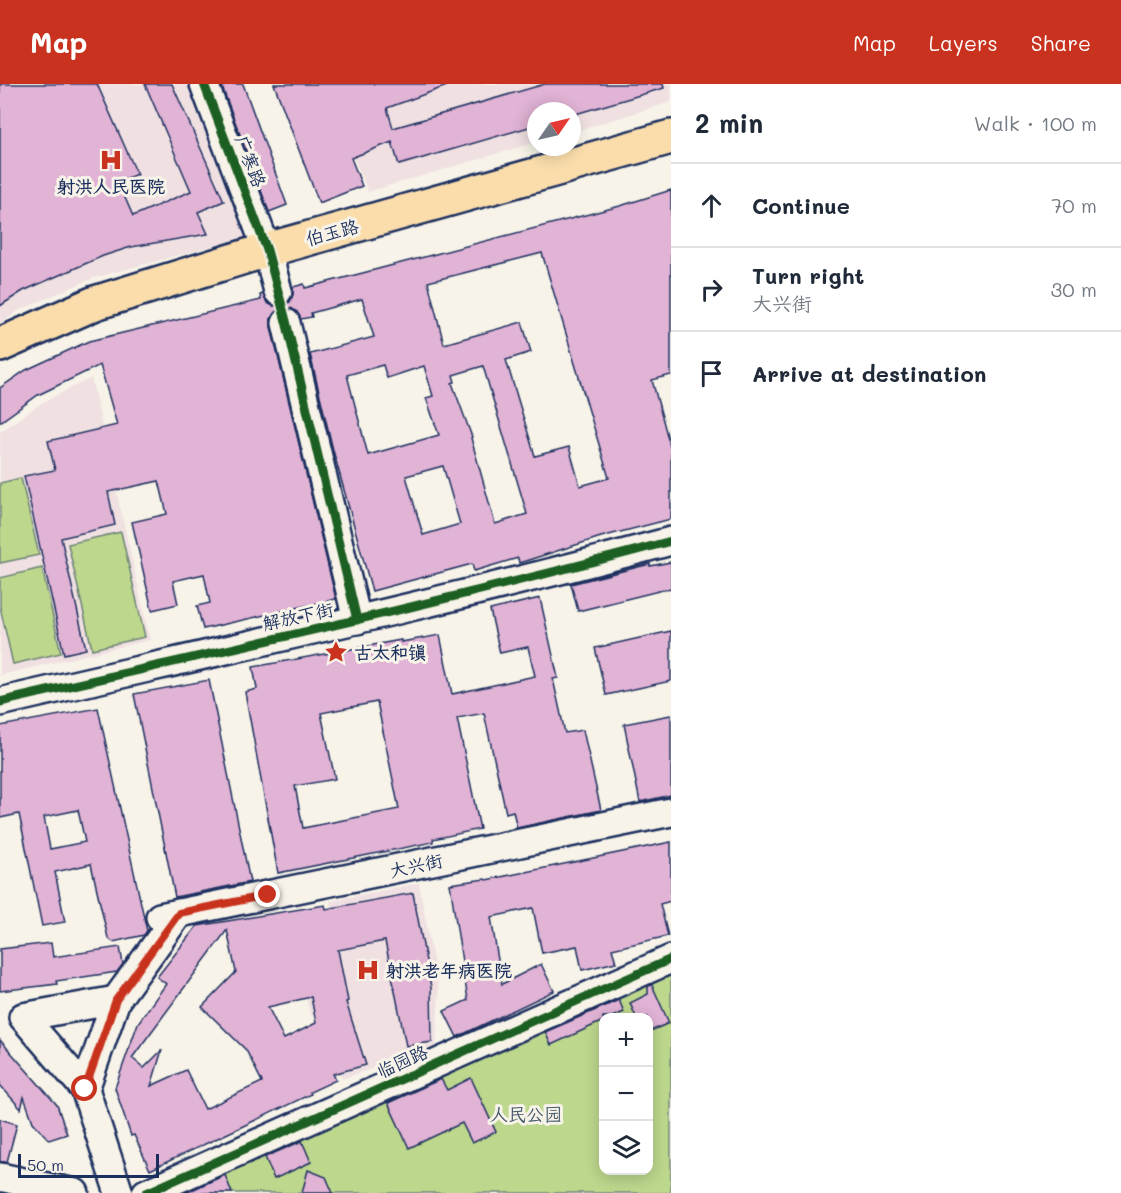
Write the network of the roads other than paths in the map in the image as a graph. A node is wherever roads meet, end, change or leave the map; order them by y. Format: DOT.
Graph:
graph roads {
  1 [pos="204,84"];
  2 [pos="671,137"];
  3 [pos="267,250"];
  4 [pos="278,291"];
  5 [pos="286,323"];
  6 [pos="0,345"];
  7 [pos="671,541"];
  8 [pos="357,620"];
  9 [pos="0,702"];
  10 [pos="671,812"];
  11 [pos="671,959"];
  12 [pos="116,1000"];
  13 [pos="12,1015"];
  14 [pos="85,1089"];
  15 [pos="0,1177"];
  16 [pos="75,1193"];
  17 [pos="119,1193"];
  18 [pos="146,1193"];
  1 -- 3 [label="street, 广寒路"];
  2 -- 3 [label="main road, 伯玉路"];
  3 -- 4 [label="street, 广寒路"];
  3 -- 6 [label="main road, 伯玉路"];
  5 -- 8 [label="street"];
  7 -- 8 [label="street, 解放下街"];
  8 -- 9 [label="street, 解放下街"];
  10 -- 12 [label="street, 大兴街"];
  11 -- 18 [label="street, 临园路"];
  12 -- 13 [label="street"];
  12 -- 14 [label="street"];
  13 -- 14 [label="street"];
  14 -- 17 [label="street"];
  15 -- 16 [label="street"];
}
